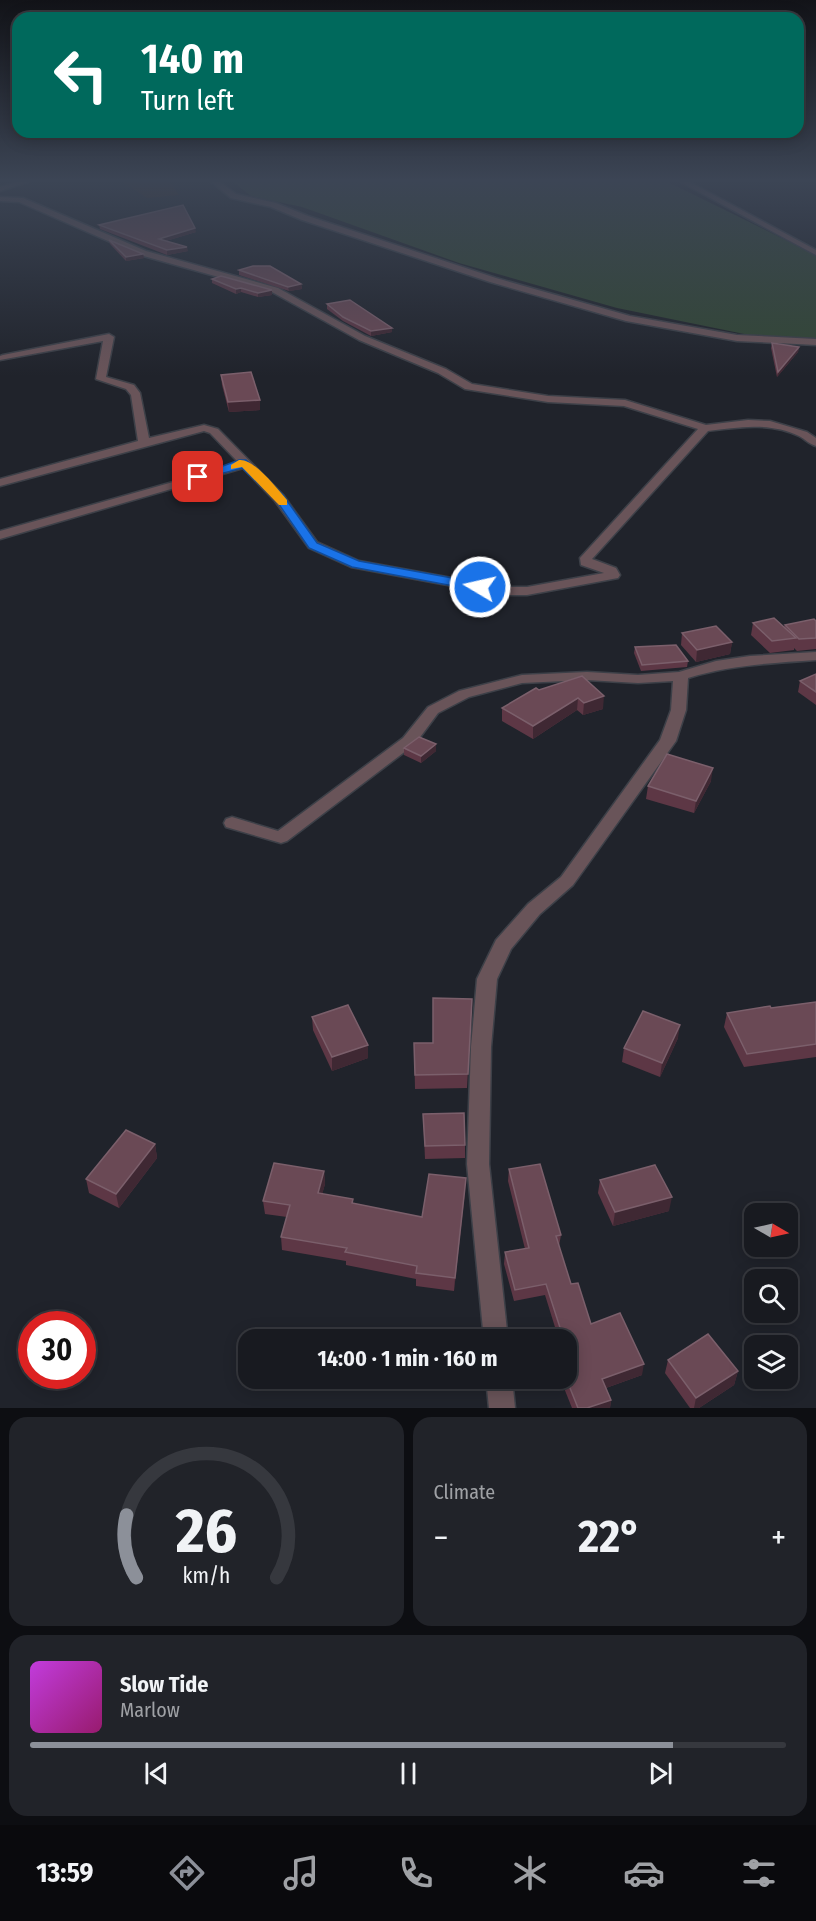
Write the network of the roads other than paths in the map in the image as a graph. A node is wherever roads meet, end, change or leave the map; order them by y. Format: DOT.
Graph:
graph roads {
  1 [pos="122,245"];
  2 [pos="386,245"];
  3 [pos="801,245"];
  4 [pos="816,253"];
  5 [pos="816,342"];
  6 [pos="3,358"];
  7 [pos="705,428"];
  8 [pos="144,442"];
  9 [pos="816,442"];
  10 [pos="242,463"];
  11 [pos="0,483"];
  12 [pos="0,535"];
  13 [pos="816,656"];
  14 [pos="680,676"];
  15 [pos="232,824"];
  16 [pos="495,1329"];
  17 [pos="501,1389"];
  18 [pos="502,1408"];
  1 -- 7 [label="street"];
  2 -- 5 [label="street"];
  3 -- 4 [label="street"];
  6 -- 8 [label="street"];
  7 -- 9 [label="street"];
  7 -- 10 [label="street"];
  8 -- 10 [label="street"];
  8 -- 11 [label="street"];
  10 -- 12 [label="street"];
  13 -- 14 [label="street"];
  14 -- 15 [label="street"];
  14 -- 16 [label="street"];
  17 -- 18 [label="street"];
}
